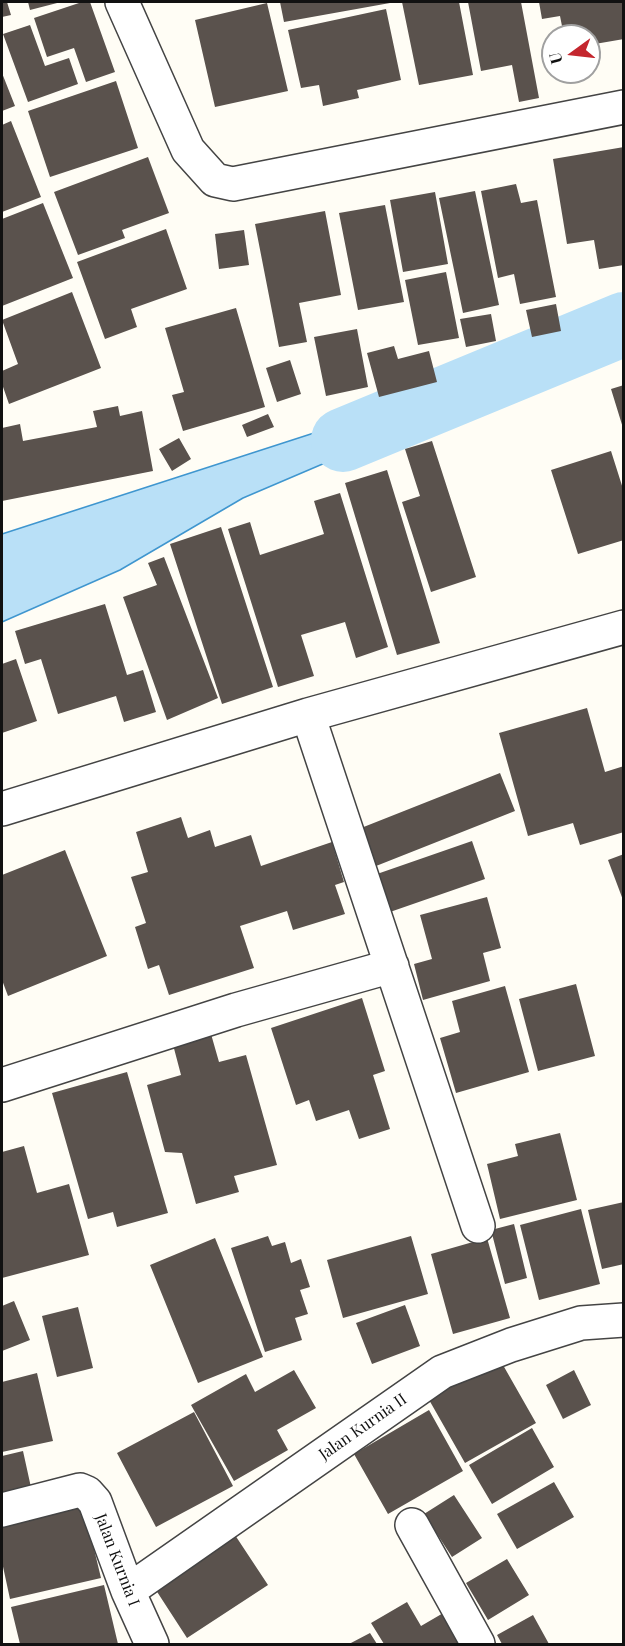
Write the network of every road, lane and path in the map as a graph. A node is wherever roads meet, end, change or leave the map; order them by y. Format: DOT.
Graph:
graph roads {
  1 [pos="122,2"];
  2 [pos="624,107"];
  3 [pos="624,627"];
  4 [pos="308,714"];
  5 [pos="2,809"];
  6 [pos="392,966"];
  7 [pos="2,1085"];
  8 [pos="478,1227"];
  9 [pos="624,1320"];
  10 [pos="2,1510"];
  11 [pos="412,1525"];
  12 [pos="128,1591"];
  13 [pos="152,1644"];
  14 [pos="478,1644"];
  1 -- 2 [label="street"];
  3 -- 4 [label="street"];
  4 -- 5 [label="street"];
  4 -- 6 [label="street"];
  6 -- 7 [label="street"];
  6 -- 8 [label="street"];
  9 -- 12 [label="street, Jalan Kurnia II"];
  10 -- 12 [label="street, Jalan Kurnia I"];
  11 -- 14 [label="street"];
  12 -- 13 [label="street, Jalan Kurnia I"];
}
